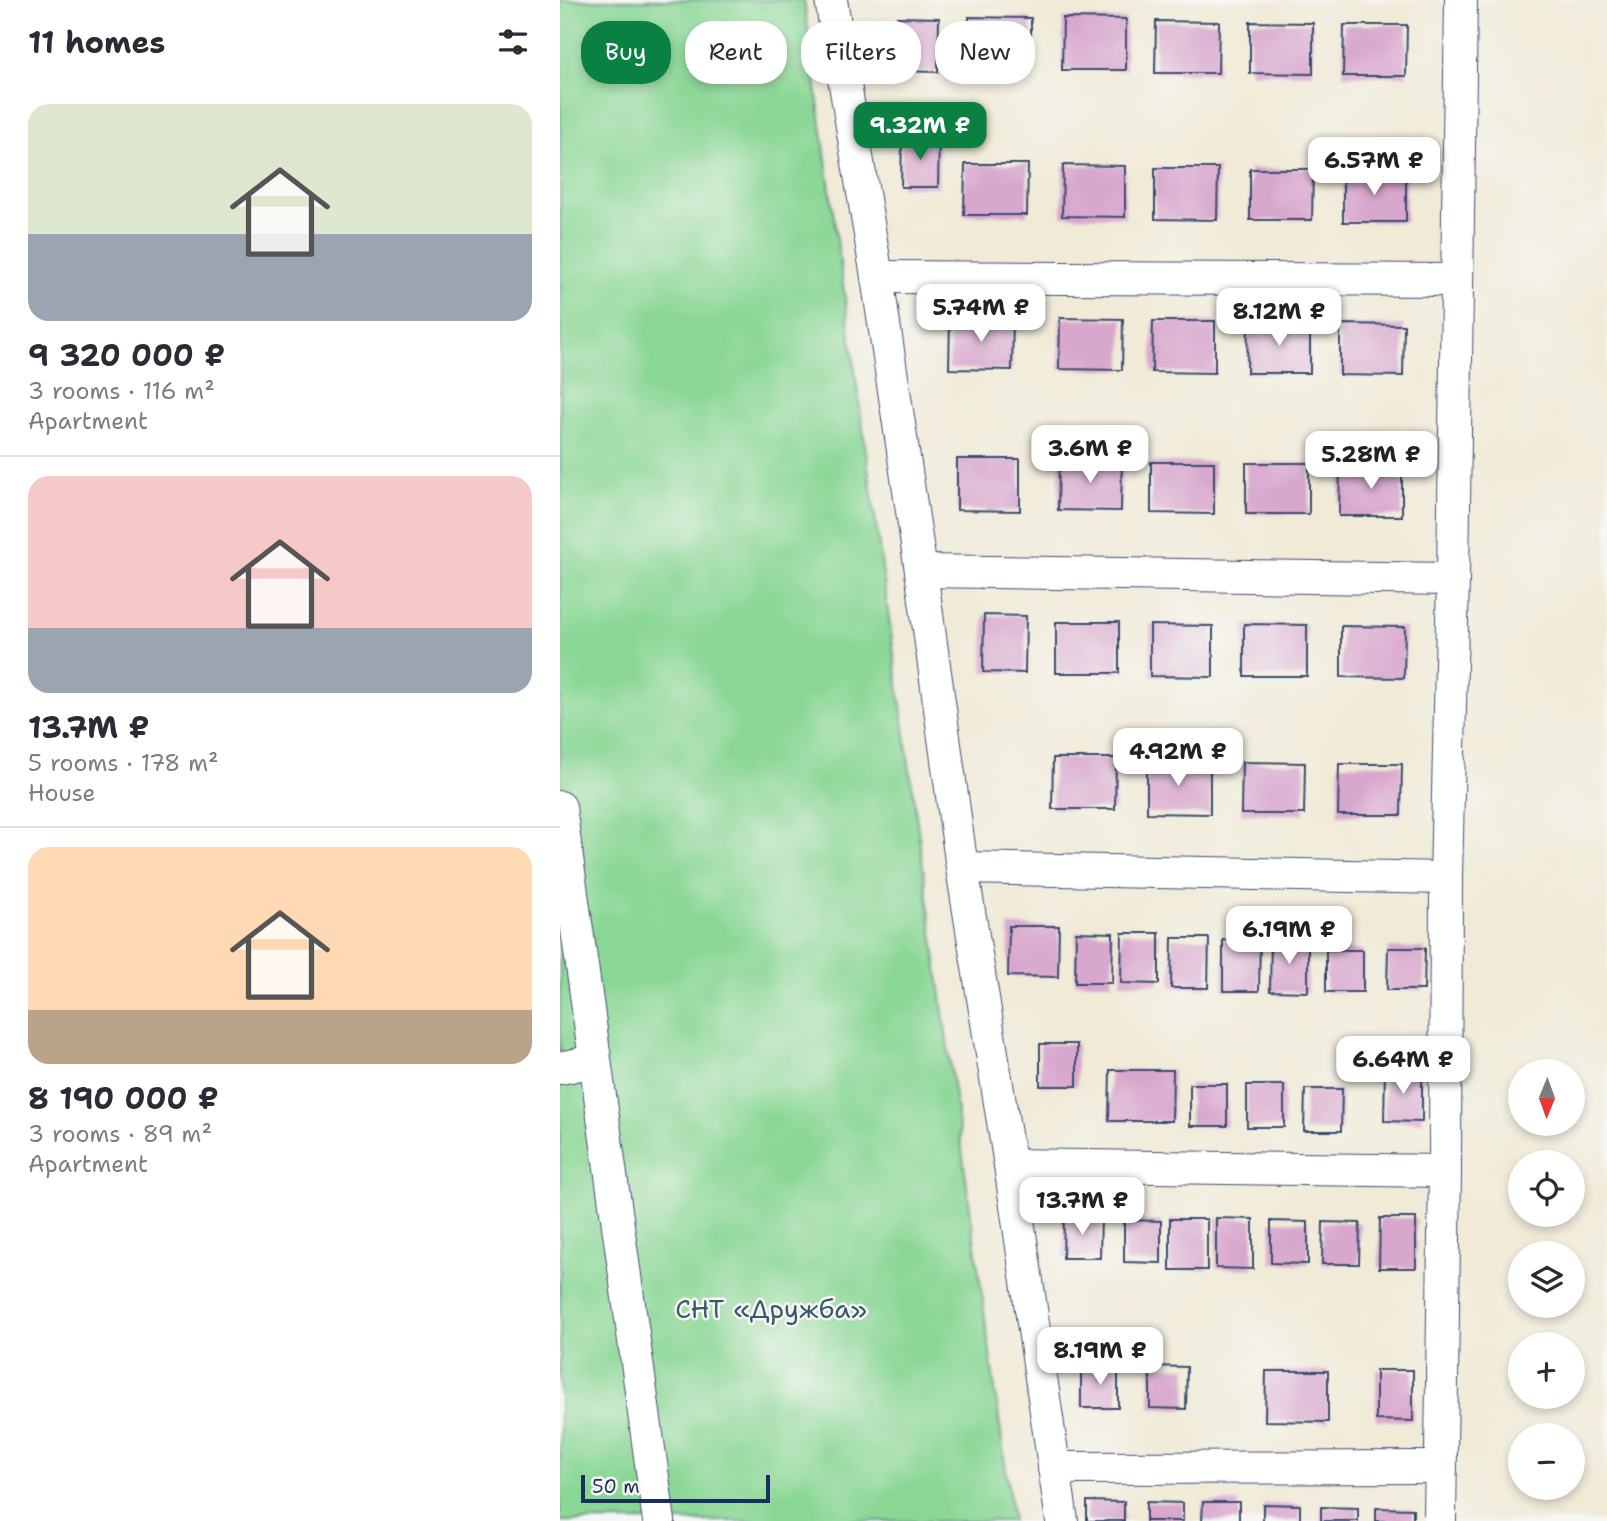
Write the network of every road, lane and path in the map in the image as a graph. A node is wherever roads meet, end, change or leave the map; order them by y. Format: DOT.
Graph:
graph roads {
  1 [pos="831,0"];
  2 [pos="1461,0"];
  3 [pos="877,277"];
  4 [pos="1455,280"];
  5 [pos="921,570"];
  6 [pos="1453,579"];
  7 [pos="560,807"];
  8 [pos="962,868"];
  9 [pos="1446,878"];
  10 [pos="594,1062"];
  11 [pos="560,1068"];
  12 [pos="1010,1165"];
  13 [pos="1445,1171"];
  14 [pos="1441,1467"];
  15 [pos="1054,1468"];
  16 [pos="659,1521"];
  17 [pos="1062,1521"];
  18 [pos="1440,1521"];
  1 -- 3 [label="street"];
  2 -- 4 [label="street"];
  3 -- 4 [label="street"];
  3 -- 5 [label="street"];
  4 -- 6 [label="street"];
  5 -- 6 [label="street"];
  5 -- 8 [label="street"];
  6 -- 9 [label="street"];
  7 -- 10 [label="street"];
  8 -- 9 [label="street"];
  8 -- 12 [label="street"];
  9 -- 13 [label="street"];
  10 -- 11 [label="street"];
  10 -- 16 [label="street"];
  12 -- 13 [label="street"];
  12 -- 15 [label="street"];
  13 -- 14 [label="street"];
  14 -- 15 [label="street"];
  14 -- 18 [label="street"];
  15 -- 17 [label="street"];
}
